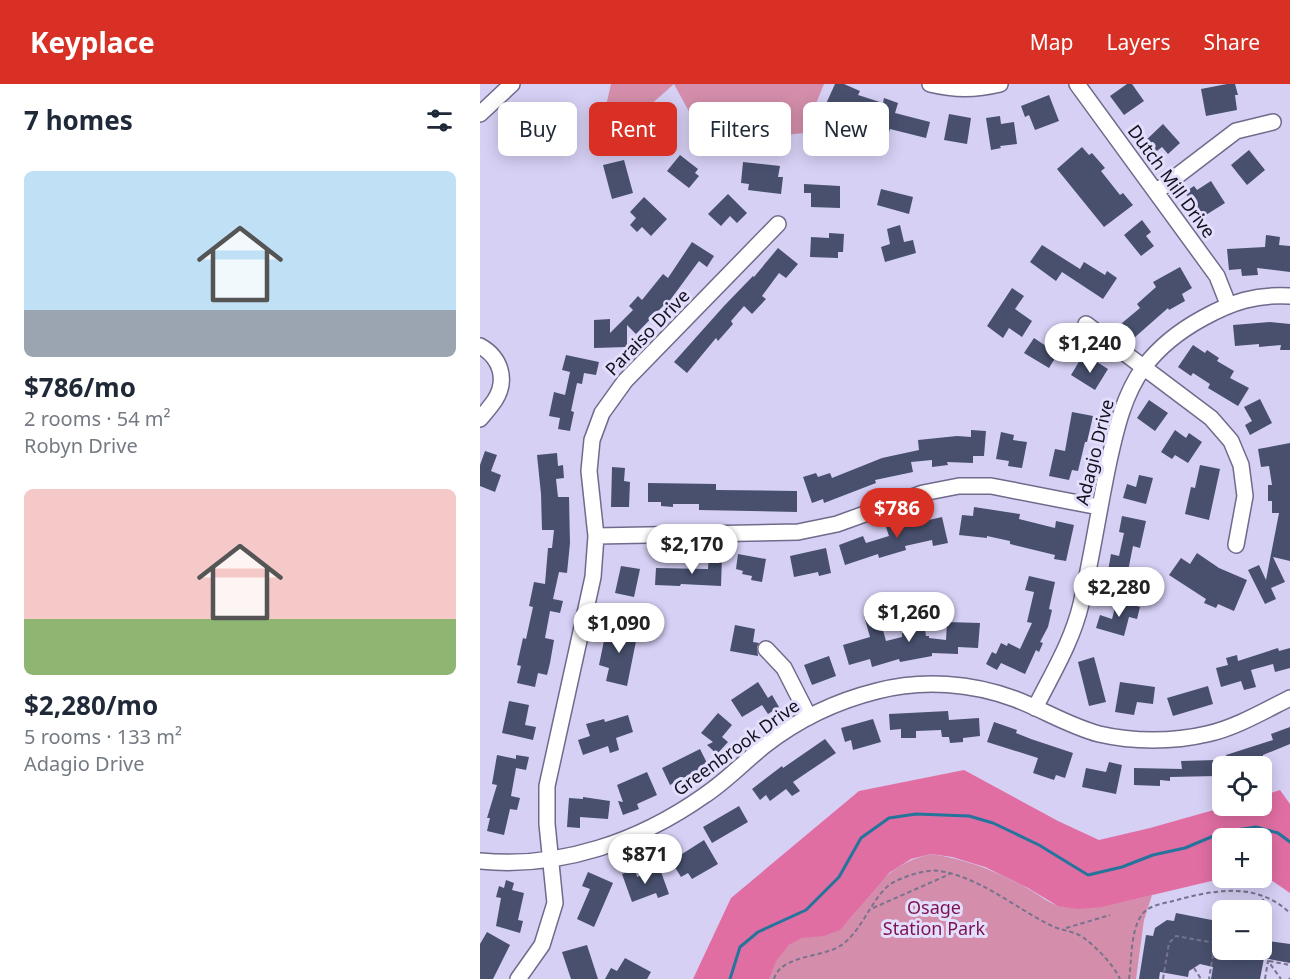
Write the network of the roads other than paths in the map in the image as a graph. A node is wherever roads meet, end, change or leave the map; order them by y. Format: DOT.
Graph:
graph roads {
  1 [pos="512,84"];
  2 [pos="930,84"];
  3 [pos="1000,84"];
  4 [pos="1077,84"];
  5 [pos="480,114"];
  6 [pos="1273,122"];
  7 [pos="1156,192"];
  8 [pos="778,224"];
  9 [pos="1290,296"];
  10 [pos="1228,304"];
  11 [pos="1086,324"];
  12 [pos="480,346"];
  13 [pos="1144,367"];
  14 [pos="480,419"];
  15 [pos="1099,507"];
  16 [pos="596,536"];
  17 [pos="1236,545"];
  18 [pos="766,649"];
  19 [pos="1290,698"];
  20 [pos="1035,708"];
  21 [pos="809,717"];
  22 [pos="550,859"];
  23 [pos="480,861"];
  24 [pos="519,979"];
  1 -- 5 [label="street"];
  2 -- 3 [label="street"];
  4 -- 7 [label="street, Dutch Mill Drive"];
  6 -- 7 [label="street"];
  7 -- 10 [label="street, Dutch Mill Drive"];
  8 -- 16 [label="street, Paraiso Drive"];
  9 -- 10 [label="street, Adagio Drive"];
  10 -- 13 [label="street, Adagio Drive"];
  11 -- 13 [label="street"];
  12 -- 14 [label="street"];
  13 -- 15 [label="street, Adagio Drive"];
  13 -- 17 [label="street"];
  15 -- 16 [label="street"];
  15 -- 20 [label="street, Adagio Drive"];
  16 -- 22 [label="street, Paraiso Drive"];
  18 -- 21 [label="street"];
  19 -- 20 [label="street, Greenbrook Drive"];
  20 -- 21 [label="street, Greenbrook Drive"];
  21 -- 22 [label="street, Greenbrook Drive"];
  22 -- 23 [label="street, Greenbrook Drive"];
  22 -- 24 [label="street, Paraiso Drive"];
}
